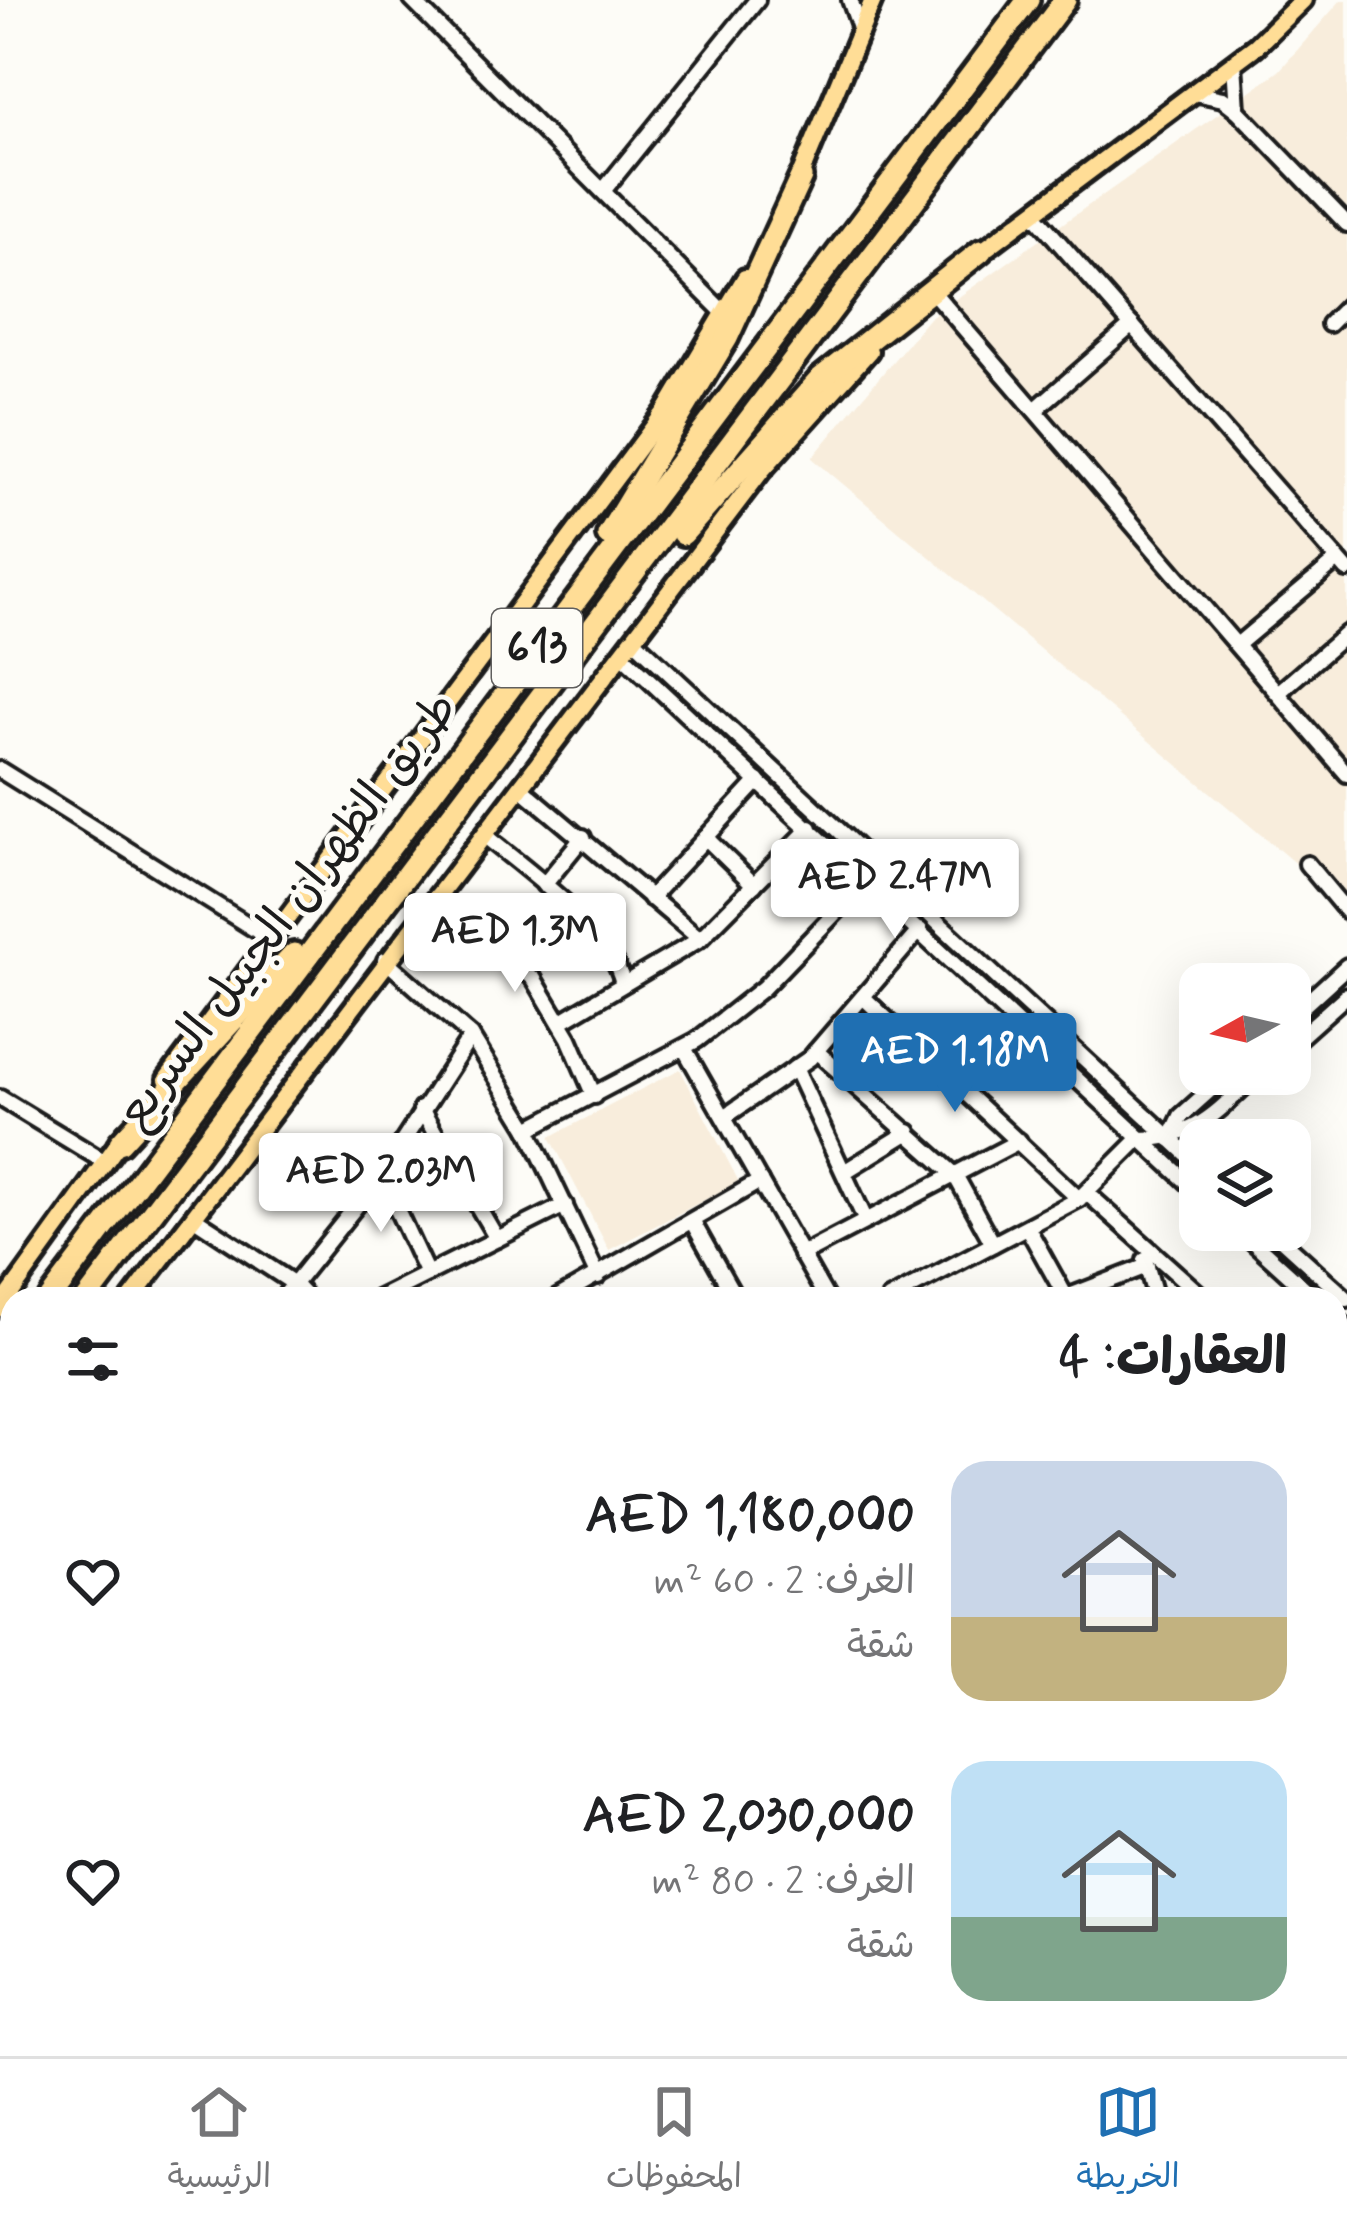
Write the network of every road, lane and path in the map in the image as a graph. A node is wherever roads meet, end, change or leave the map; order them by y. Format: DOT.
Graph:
graph roads {
  1 [pos="412,0"];
  2 [pos="757,0"];
  3 [pos="850,0"];
  4 [pos="873,0"];
  5 [pos="1028,0"];
  6 [pos="1065,0"];
  7 [pos="1303,0"];
  8 [pos="861,32"];
  9 [pos="1234,62"];
  10 [pos="1194,93"];
  11 [pos="1237,110"];
  12 [pos="801,177"];
  13 [pos="603,191"];
  14 [pos="1034,213"];
  15 [pos="1347,224"];
  16 [pos="981,251"];
  17 [pos="933,292"];
  18 [pos="1347,306"];
  19 [pos="725,314"];
  20 [pos="1329,324"];
  21 [pos="1132,325"];
  22 [pos="1035,410"];
  23 [pos="1343,565"];
  24 [pos="558,620"];
  25 [pos="1347,633"];
  26 [pos="1237,645"];
  27 [pos="627,646"];
  28 [pos="1278,693"];
  29 [pos="547,694"];
  30 [pos="741,740"];
  31 [pos="729,754"];
  32 [pos="0,770"];
  33 [pos="1347,774"];
  34 [pos="758,781"];
  35 [pos="521,788"];
  36 [pos="810,828"];
  37 [pos="484,835"];
  38 [pos="583,837"];
  39 [pos="706,838"];
  40 [pos="1307,864"];
  41 [pos="372,870"];
  42 [pos="866,880"];
  43 [pos="754,884"];
  44 [pos="544,885"];
  45 [pos="436,896"];
  46 [pos="650,898"];
  47 [pos="1347,912"];
  48 [pos="920,930"];
  49 [pos="700,939"];
  50 [pos="272,940"];
  51 [pos="385,960"];
  52 [pos="1347,966"];
  53 [pos="623,984"];
  54 [pos="1347,995"];
  55 [pos="863,997"];
  56 [pos="1311,999"];
  57 [pos="560,1022"];
  58 [pos="1311,1027"];
  59 [pos="471,1036"];
  60 [pos="684,1048"];
  61 [pos="816,1051"];
  62 [pos="795,1068"];
  63 [pos="1204,1095"];
  64 [pos="1234,1095"];
  65 [pos="594,1096"];
  66 [pos="0,1098"];
  67 [pos="421,1109"];
  68 [pos="726,1116"];
  69 [pos="528,1129"];
  70 [pos="909,1132"];
  71 [pos="1139,1139"];
  72 [pos="1170,1139"];
  73 [pos="1019,1141"];
  74 [pos="119,1143"];
  75 [pos="1179,1147"];
  76 [pos="105,1162"];
  77 [pos="844,1172"];
  78 [pos="381,1175"];
  79 [pos="955,1175"];
  80 [pos="1179,1175"];
  81 [pos="760,1181"];
  82 [pos="1083,1196"];
  83 [pos="565,1205"];
  84 [pos="194,1218"];
  85 [pos="692,1221"];
  86 [pos="866,1221"];
  87 [pos="1027,1227"];
  88 [pos="497,1239"];
  89 [pos="1142,1243"];
  90 [pos="993,1244"];
  91 [pos="1262,1251"];
  92 [pos="1294,1251"];
  93 [pos="801,1256"];
  94 [pos="1147,1266"];
  95 [pos="427,1274"];
  96 [pos="598,1276"];
  97 [pos="293,1283"];
  98 [pos="15,1287"];
  99 [pos="59,1287"];
  100 [pos="99,1287"];
  101 [pos="140,1287"];
  102 [pos="290,1287"];
  103 [pos="297,1287"];
  104 [pos="401,1287"];
  105 [pos="577,1287"];
  106 [pos="726,1287"];
  107 [pos="820,1287"];
  108 [pos="912,1287"];
  109 [pos="1061,1287"];
  110 [pos="1094,1287"];
  111 [pos="1153,1287"];
  112 [pos="1186,1287"];
  113 [pos="1299,1287"];
  114 [pos="1334,1287"];
  1 -- 13 [label="street"];
  2 -- 13 [label="street"];
  3 -- 8 [label="street"];
  4 -- 8 [label="main road, 613"];
  5 -- 24 [label="highway, طريق الظهران الجبيل السريع / 613"];
  6 -- 29 [label="highway, طريق الظهران الجبيل السريع / 613"];
  7 -- 9 [label="main road"];
  8 -- 12 [label="main road, 613"];
  9 -- 10 [label="main road"];
  9 -- 11 [label="street"];
  10 -- 11 [label="street"];
  10 -- 14 [label="main road"];
  11 -- 15 [label="street"];
  12 -- 19 [label="main road, 613"];
  12 -- 24 [label="highway"];
  13 -- 19 [label="street"];
  14 -- 16 [label="main road"];
  14 -- 21 [label="street"];
  16 -- 17 [label="main road"];
  16 -- 29 [label="highway"];
  17 -- 22 [label="street"];
  17 -- 27 [label="main road"];
  18 -- 20 [label="street"];
  19 -- 50 [label="main road, 613"];
  21 -- 22 [label="street"];
  21 -- 23 [label="street"];
  22 -- 26 [label="street"];
  23 -- 26 [label="street"];
  24 -- 41 [label="highway, طريق الظهران الجبيل السريع / 613"];
  25 -- 28 [label="street"];
  26 -- 28 [label="street"];
  27 -- 30 [label="street"];
  27 -- 31 [label="street"];
  27 -- 35 [label="main road"];
  28 -- 33 [label="street"];
  29 -- 100 [label="highway, طريق الظهران الجبيل السريع / 613"];
  30 -- 31 [label="street"];
  30 -- 72 [label="street"];
  31 -- 34 [label="street"];
  32 -- 50 [label="street"];
  34 -- 36 [label="street"];
  34 -- 39 [label="street"];
  35 -- 37 [label="main road"];
  35 -- 38 [label="street"];
  36 -- 42 [label="street"];
  36 -- 43 [label="street"];
  37 -- 44 [label="street"];
  37 -- 45 [label="main road"];
  38 -- 44 [label="street"];
  38 -- 46 [label="street"];
  39 -- 43 [label="street"];
  39 -- 46 [label="street"];
  40 -- 47 [label="street"];
  41 -- 74 [label="highway"];
  41 -- 99 [label="highway, طريق الظهران الجبيل السريع / 613"];
  42 -- 48 [label="street"];
  42 -- 60 [label="street"];
  43 -- 49 [label="street"];
  44 -- 53 [label="street"];
  45 -- 51 [label="main road"];
  45 -- 57 [label="street"];
  46 -- 49 [label="street"];
  48 -- 55 [label="street"];
  48 -- 71 [label="street"];
  49 -- 53 [label="street"];
  50 -- 74 [label="main road, 613"];
  51 -- 59 [label="street"];
  51 -- 84 [label="main road"];
  52 -- 56 [label="street"];
  53 -- 57 [label="street"];
  54 -- 58 [label="street"];
  55 -- 61 [label="street"];
  55 -- 73 [label="street"];
  57 -- 65 [label="street"];
  59 -- 67 [label="street"];
  59 -- 69 [label="street"];
  60 -- 65 [label="street"];
  60 -- 68 [label="street"];
  61 -- 62 [label="street"];
  61 -- 70 [label="street"];
  62 -- 68 [label="street"];
  62 -- 77 [label="street"];
  63 -- 72 [label="street"];
  64 -- 72 [label="street"];
  65 -- 69 [label="street"];
  66 -- 76 [label="street"];
  67 -- 78 [label="street"];
  67 -- 88 [label="street"];
  68 -- 81 [label="street"];
  69 -- 83 [label="street"];
  70 -- 77 [label="street"];
  70 -- 79 [label="street"];
  71 -- 72 [label="street"];
  71 -- 80 [label="street"];
  71 -- 82 [label="street"];
  72 -- 75 [label="street"];
  73 -- 79 [label="street"];
  73 -- 82 [label="street"];
  74 -- 76 [label="main road, 613"];
  76 -- 98 [label="main road, 613"];
  77 -- 86 [label="street"];
  78 -- 95 [label="street"];
  78 -- 97 [label="street"];
  79 -- 86 [label="street"];
  79 -- 90 [label="street"];
  81 -- 85 [label="street"];
  81 -- 93 [label="street"];
  82 -- 87 [label="street"];
  82 -- 89 [label="street"];
  83 -- 88 [label="street"];
  83 -- 96 [label="street"];
  84 -- 97 [label="street"];
  84 -- 101 [label="main road"];
  85 -- 96 [label="street"];
  85 -- 106 [label="street"];
  86 -- 93 [label="street"];
  87 -- 90 [label="street"];
  87 -- 109 [label="street"];
  88 -- 95 [label="street"];
  89 -- 94 [label="street"];
  89 -- 112 [label="street"];
  90 -- 108 [label="street"];
  91 -- 113 [label="street"];
  92 -- 114 [label="street"];
  93 -- 107 [label="street"];
  94 -- 110 [label="street"];
  94 -- 111 [label="street"];
  95 -- 104 [label="street"];
  96 -- 105 [label="street"];
  97 -- 102 [label="street"];
  97 -- 103 [label="street"];
}
